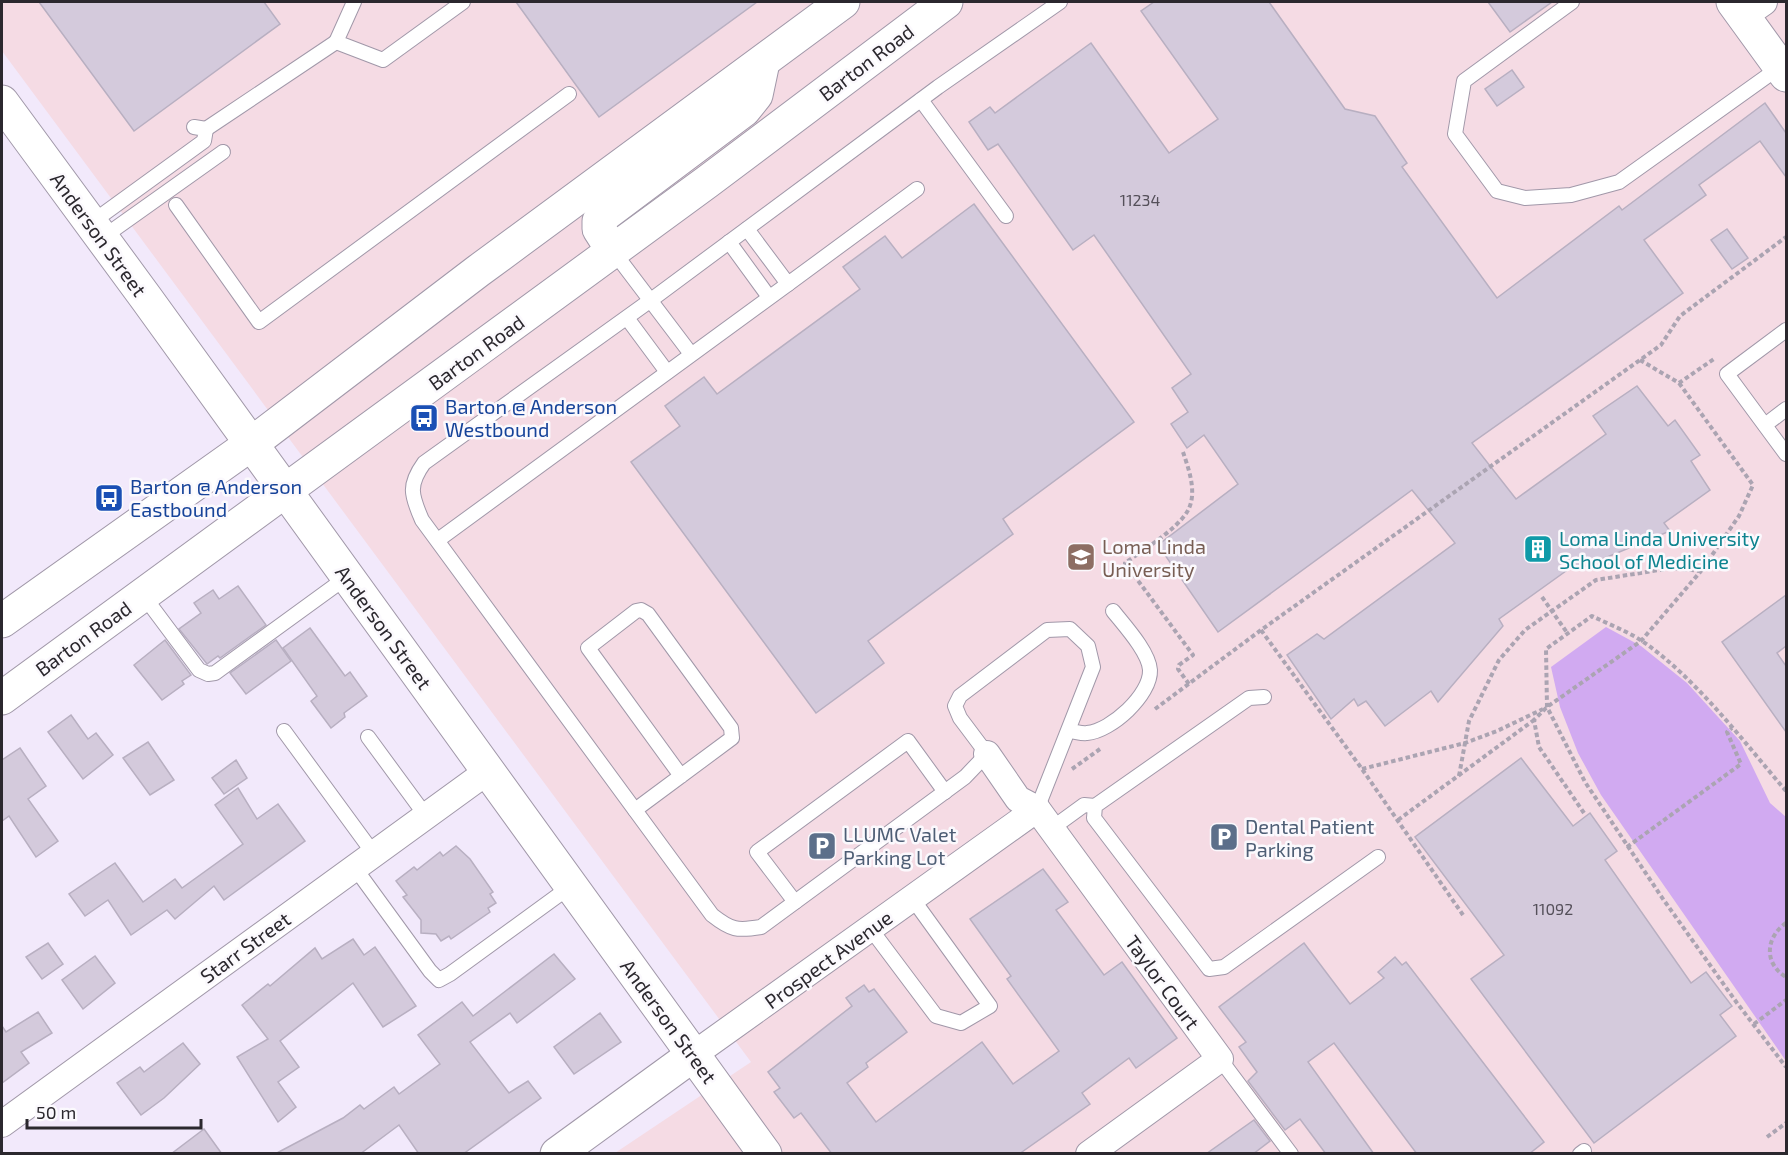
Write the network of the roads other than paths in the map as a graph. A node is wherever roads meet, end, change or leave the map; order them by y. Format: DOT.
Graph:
graph roads {
  1 [pos="354,2"];
  2 [pos="463,2"];
  3 [pos="843,2"];
  4 [pos="946,2"];
  5 [pos="1060,2"];
  6 [pos="1572,2"];
  7 [pos="1747,6"];
  8 [pos="336,42"];
  9 [pos="763,62"];
  10 [pos="1784,70"];
  11 [pos="569,94"];
  12 [pos="921,100"];
  13 [pos="2,102"];
  14 [pos="223,152"];
  15 [pos="917,189"];
  16 [pos="176,205"];
  17 [pos="1006,216"];
  18 [pos="747,229"];
  19 [pos="96,231"];
  20 [pos="729,243"];
  21 [pos="613,251"];
  22 [pos="788,284"];
  23 [pos="769,297"];
  24 [pos="651,300"];
  25 [pos="627,318"];
  26 [pos="1786,330"];
  27 [pos="691,354"];
  28 [pos="667,372"];
  29 [pos="1786,409"];
  30 [pos="1765,425"];
  31 [pos="251,444"];
  32 [pos="1786,454"];
  33 [pos="285,492"];
  34 [pos="438,540"];
  35 [pos="347,577"];
  36 [pos="143,594"];
  37 [pos="1113,611"];
  38 [pos="2,621"];
  39 [pos="1264,697"];
  40 [pos="2,698"];
  41 [pos="1069,730"];
  42 [pos="284,731"];
  43 [pos="368,737"];
  44 [pos="987,754"];
  45 [pos="488,771"];
  46 [pos="681,776"];
  47 [pos="945,792"];
  48 [pos="1095,806"];
  49 [pos="635,810"];
  50 [pos="426,816"];
  51 [pos="1044,819"];
  52 [pos="1378,857"];
  53 [pos="364,861"];
  54 [pos="571,886"];
  55 [pos="912,898"];
  56 [pos="795,902"];
  57 [pos="870,928"];
  58 [pos="693,1055"];
  59 [pos="1220,1059"];
  60 [pos="2,1124"];
  61 [pos="557,1154"];
  62 [pos="765,1154"];
  63 [pos="1089,1154"];
  64 [pos="1291,1154"];
  1 -- 8 [label="lane"];
  2 -- 8 [label="lane"];
  3 -- 9 [label="main road"];
  4 -- 21 [label="main road, Barton Road"];
  5 -- 12 [label="lane"];
  6 -- 10 [label="lane"];
  7 -- 10 [label="main road"];
  8 -- 19 [label="lane"];
  9 -- 21 [label="main road"];
  9 -- 31 [label="main road"];
  11 -- 16 [label="lane"];
  12 -- 17 [label="lane"];
  12 -- 18 [label="lane"];
  13 -- 19 [label="main road, Anderson Street"];
  14 -- 19 [label="lane"];
  15 -- 22 [label="lane"];
  18 -- 20 [label="lane"];
  18 -- 22 [label="lane"];
  19 -- 31 [label="main road, Anderson Street"];
  20 -- 23 [label="lane"];
  20 -- 24 [label="lane"];
  21 -- 24 [label="lane"];
  21 -- 33 [label="main road, Barton Road"];
  22 -- 23 [label="lane"];
  23 -- 27 [label="lane"];
  24 -- 25 [label="lane"];
  24 -- 27 [label="lane"];
  25 -- 28 [label="lane"];
  25 -- 34 [label="lane"];
  26 -- 30 [label="lane"];
  27 -- 28 [label="lane"];
  28 -- 34 [label="lane"];
  29 -- 30 [label="lane"];
  30 -- 32 [label="lane"];
  31 -- 33 [label="main road, Anderson Street"];
  31 -- 38 [label="main road"];
  33 -- 35 [label="main road, Anderson Street"];
  33 -- 36 [label="main road, Barton Road"];
  34 -- 49 [label="lane"];
  35 -- 36 [label="lane"];
  35 -- 45 [label="main road, Anderson Street"];
  36 -- 40 [label="main road, Barton Road"];
  37 -- 41 [label="lane"];
  39 -- 48 [label="lane"];
  41 -- 44 [label="lane"];
  41 -- 51 [label="lane"];
  42 -- 53 [label="lane"];
  43 -- 50 [label="lane"];
  44 -- 47 [label="lane"];
  44 -- 51 [label="street"];
  45 -- 50 [label="street, Starr Street"];
  45 -- 54 [label="main road, Anderson Street"];
  46 -- 46 [label="lane"];
  46 -- 49 [label="lane"];
  47 -- 56 [label="lane"];
  47 -- 56 [label="lane"];
  48 -- 51 [label="lane"];
  48 -- 52 [label="lane"];
  49 -- 56 [label="lane"];
  50 -- 53 [label="street, Starr Street"];
  51 -- 55 [label="street, Prospect Avenue"];
  51 -- 59 [label="street, Taylor Court"];
  53 -- 54 [label="lane"];
  53 -- 60 [label="street, Starr Street"];
  54 -- 58 [label="main road, Anderson Street"];
  55 -- 57 [label="street, Prospect Avenue"];
  55 -- 57 [label="lane"];
  57 -- 58 [label="street, Prospect Avenue"];
  58 -- 61 [label="main road, Prospect Avenue"];
  58 -- 62 [label="main road, Anderson Street"];
  59 -- 63 [label="street"];
  59 -- 64 [label="lane, Taylor Court"];
}
